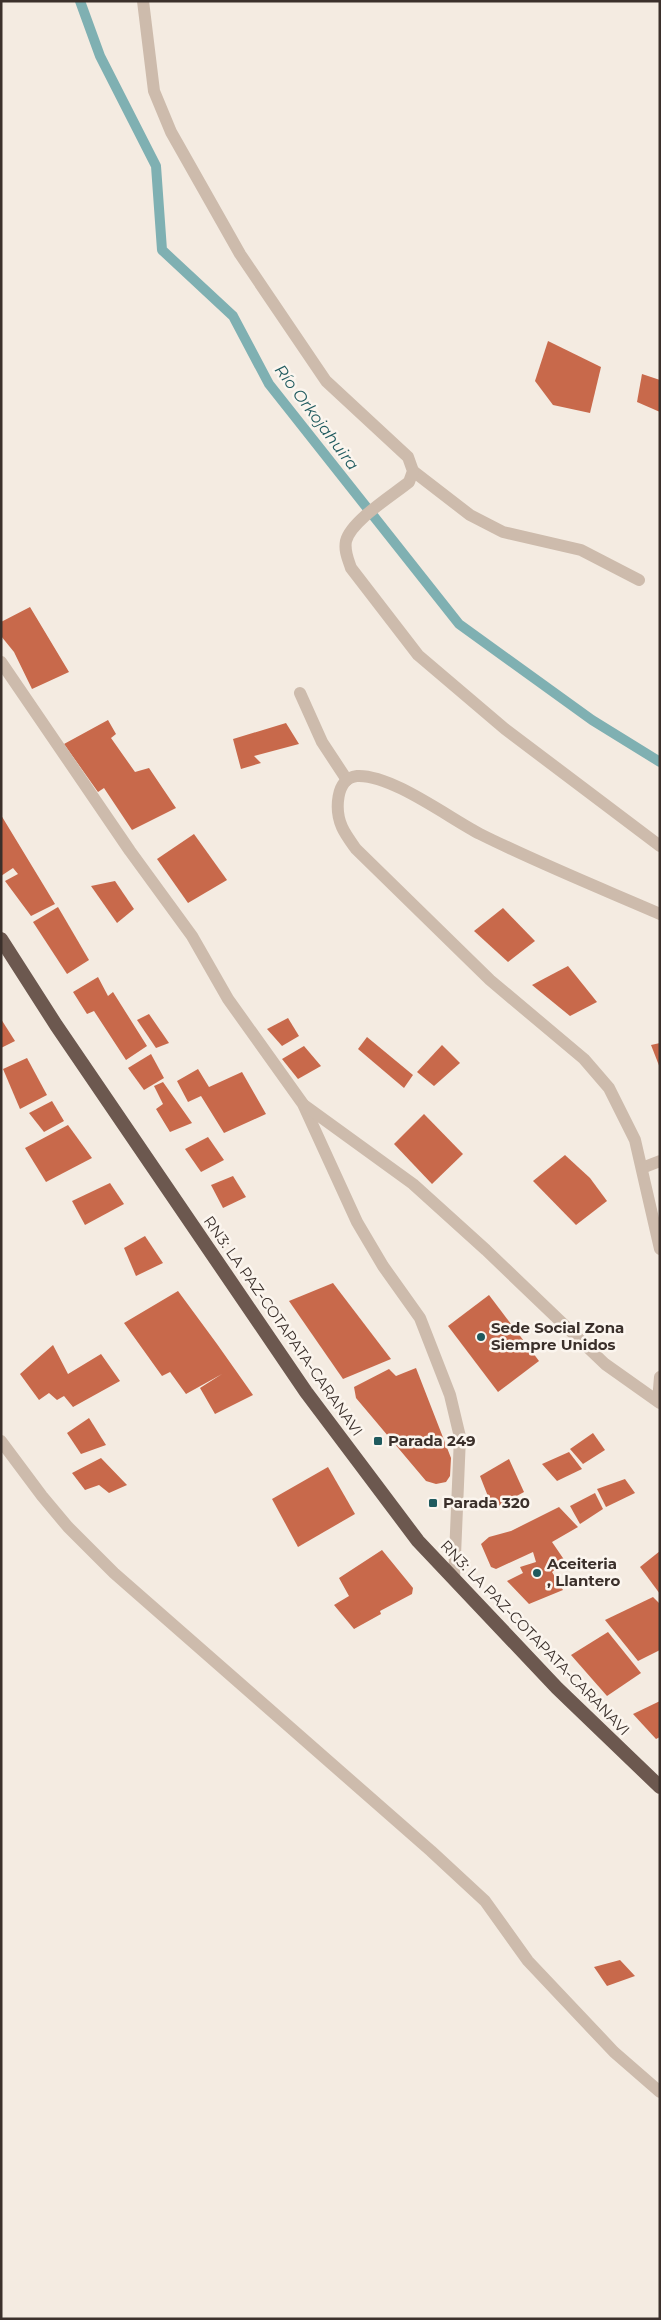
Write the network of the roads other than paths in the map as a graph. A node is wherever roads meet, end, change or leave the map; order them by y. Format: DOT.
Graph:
graph roads {
  1 [pos="143,1"];
  2 [pos="411,477"];
  3 [pos="639,580"];
  4 [pos="1,662"];
  5 [pos="300,693"];
  6 [pos="347,780"];
  7 [pos="660,846"];
  8 [pos="660,914"];
  9 [pos="1,939"];
  10 [pos="303,1104"];
  11 [pos="660,1161"];
  12 [pos="642,1168"];
  13 [pos="660,1249"];
  14 [pos="660,1377"];
  15 [pos="659,1402"];
  16 [pos="1,1441"];
  17 [pos="454,1579"];
  18 [pos="660,1786"];
  19 [pos="660,2092"];
  1 -- 2 [label="street"];
  2 -- 3 [label="street"];
  2 -- 7 [label="street"];
  4 -- 10 [label="street"];
  5 -- 6 [label="street"];
  6 -- 8 [label="street"];
  6 -- 12 [label="street"];
  9 -- 17 [label="highway, RN3: LA PAZ-COTAPATA-CARANAVI"];
  10 -- 15 [label="street"];
  10 -- 17 [label="street"];
  11 -- 12 [label="street"];
  12 -- 13 [label="street"];
  14 -- 15 [label="street"];
  16 -- 19 [label="street"];
  17 -- 18 [label="highway, RN3: LA PAZ-COTAPATA-CARANAVI"];
}
